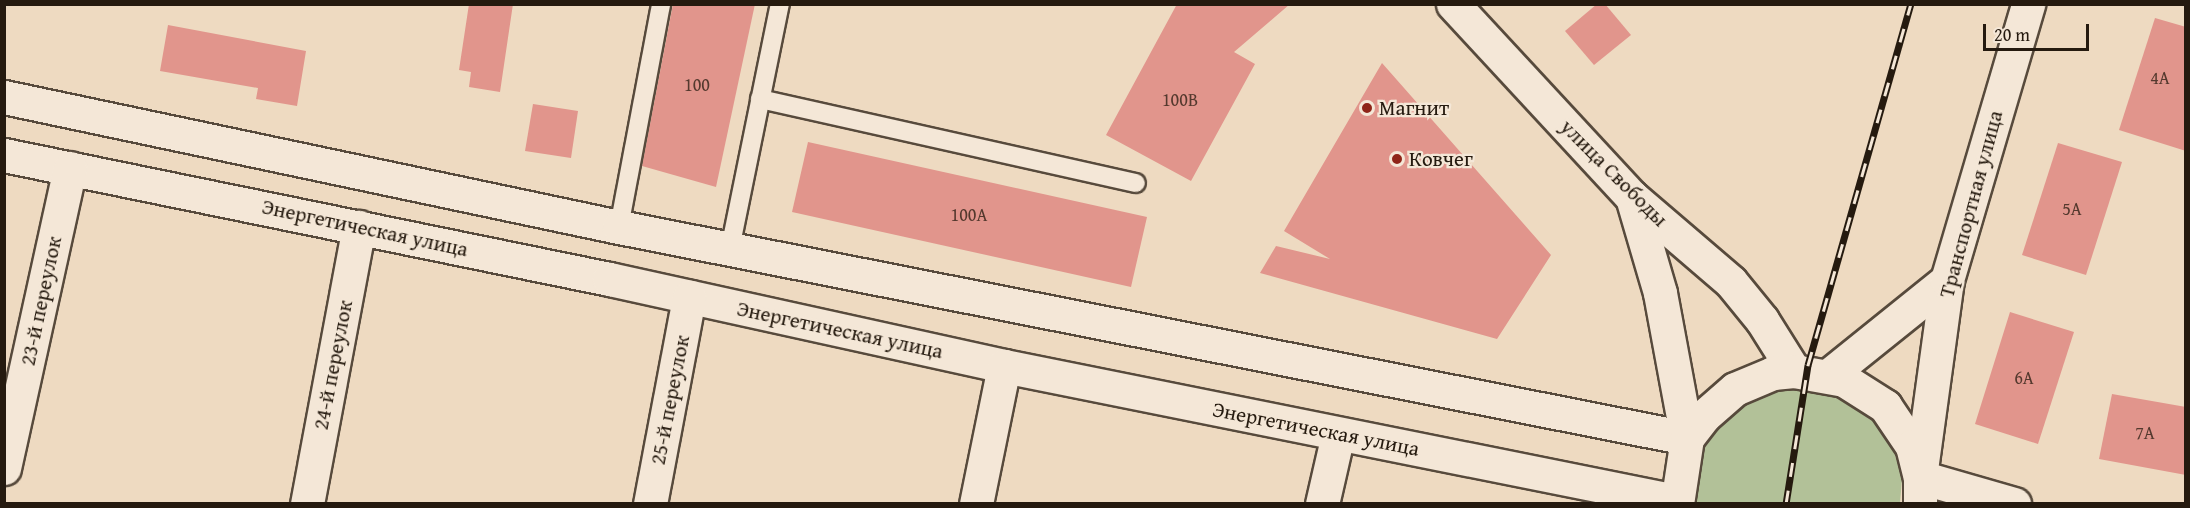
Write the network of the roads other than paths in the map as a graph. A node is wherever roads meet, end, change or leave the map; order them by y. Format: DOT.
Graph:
graph roads {
  1 [pos="661,4"];
  2 [pos="780,4"];
  3 [pos="1453,4"];
  4 [pos="2028,4"];
  5 [pos="4,96"];
  6 [pos="760,99"];
  7 [pos="4,155"];
  8 [pos="70,168"];
  9 [pos="1136,183"];
  10 [pos="462,194"];
  11 [pos="1632,197"];
  12 [pos="359,227"];
  13 [pos="619,227"];
  14 [pos="452,246"];
  15 [pos="730,249"];
  16 [pos="1947,280"];
  17 [pos="689,297"];
  18 [pos="1004,366"];
  19 [pos="1794,371"];
  20 [pos="1829,375"];
  21 [pos="1338,434"];
  22 [pos="1687,438"];
  23 [pos="4,468"];
  24 [pos="1920,490"];
  25 [pos="1676,502"];
  26 [pos="308,504"];
  27 [pos="650,504"];
  28 [pos="976,504"];
  29 [pos="1322,504"];
  30 [pos="2014,504"];
  1 -- 13 [label="lane"];
  2 -- 6 [label="lane"];
  3 -- 11 [label="street, улица Свободы"];
  4 -- 16 [label="street, Транспортная улица"];
  5 -- 10 [label="street"];
  6 -- 9 [label="lane"];
  6 -- 15 [label="lane"];
  7 -- 8 [label="street, Энергетическая улица"];
  8 -- 12 [label="street, Энергетическая улица"];
  8 -- 23 [label="street, 23-й переулок"];
  10 -- 13 [label="street"];
  10 -- 14 [label="street"];
  11 -- 19 [label="street, улица Свободы"];
  11 -- 22 [label="street"];
  12 -- 14 [label="street, Энергетическая улица"];
  12 -- 26 [label="street, 24-й переулок"];
  13 -- 15 [label="street"];
  14 -- 17 [label="street, Энергетическая улица"];
  15 -- 22 [label="street"];
  16 -- 20 [label="street"];
  16 -- 24 [label="street, Транспортная улица"];
  17 -- 18 [label="street, Энергетическая улица"];
  17 -- 27 [label="street, 25-й переулок"];
  18 -- 21 [label="street, Энергетическая улица"];
  18 -- 28 [label="street"];
  19 -- 20 [label="street"];
  19 -- 22 [label="street"];
  20 -- 24 [label="street"];
  21 -- 25 [label="street, Энергетическая улица"];
  21 -- 29 [label="street"];
  22 -- 25 [label="street"];
  24 -- 30 [label="street"];
}
